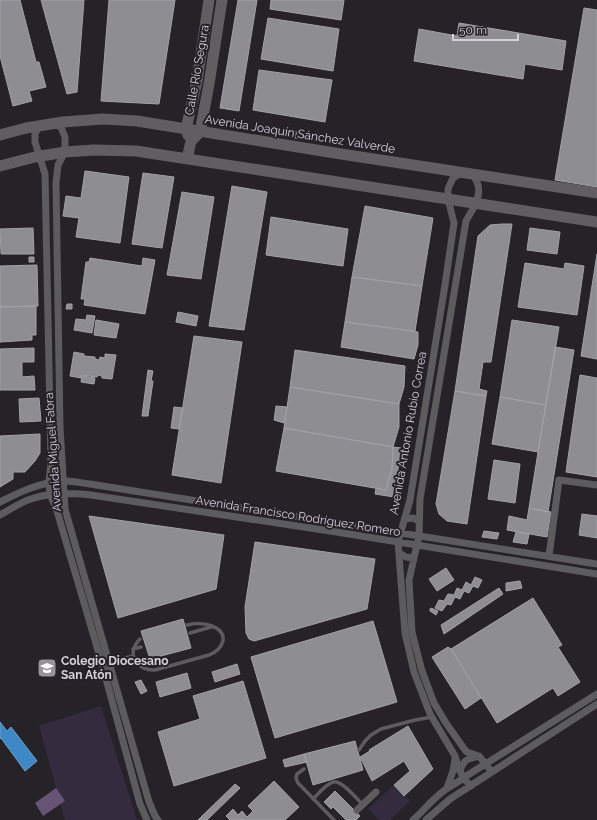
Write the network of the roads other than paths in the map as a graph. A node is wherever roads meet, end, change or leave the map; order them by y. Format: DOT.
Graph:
graph roads {
  1 [pos="209,0"];
  2 [pos="222,0"];
  3 [pos="209,84"];
  4 [pos="54,124"];
  5 [pos="39,126"];
  6 [pos="192,133"];
  7 [pos="218,134"];
  8 [pos="0,135"];
  9 [pos="65,152"];
  10 [pos="40,156"];
  11 [pos="187,159"];
  12 [pos="0,166"];
  13 [pos="467,173"];
  14 [pos="597,193"];
  15 [pos="448,199"];
  16 [pos="476,204"];
  17 [pos="597,222"];
  18 [pos="63,481"];
  19 [pos="49,482"];
  20 [pos="597,485"];
  21 [pos="50,494"];
  22 [pos="64,494"];
  23 [pos="0,502"];
  24 [pos="0,515"];
  25 [pos="405,519"];
  26 [pos="419,521"];
  27 [pos="401,533"];
  28 [pos="419,536"];
  29 [pos="398,542"];
  30 [pos="417,545"];
  31 [pos="399,553"];
  32 [pos="549,556"];
  33 [pos="414,558"];
  34 [pos="597,564"];
  35 [pos="597,574"];
  36 [pos="411,609"];
  37 [pos="403,610"];
  38 [pos="187,625"];
  39 [pos="212,626"];
  40 [pos="190,633"];
  41 [pos="140,640"];
  42 [pos="141,647"];
  43 [pos="133,649"];
  44 [pos="132,656"];
  45 [pos="110,662"];
  46 [pos="102,664"];
  47 [pos="597,694"];
  48 [pos="597,704"];
  49 [pos="439,710"];
  50 [pos="431,716"];
  51 [pos="359,750"];
  52 [pos="465,750"];
  53 [pos="455,756"];
  54 [pos="479,756"];
  55 [pos="485,764"];
  56 [pos="304,769"];
  57 [pos="492,772"];
  58 [pos="460,777"];
  59 [pos="471,786"];
  60 [pos="447,788"];
  61 [pos="376,792"];
  62 [pos="313,798"];
  63 [pos="363,805"];
  64 [pos="357,810"];
  65 [pos="146,820"];
  66 [pos="158,820"];
  67 [pos="334,820"];
  68 [pos="413,820"];
  69 [pos="426,820"];
  1 -- 6 [label="main road, Calle Río Segura"];
  2 -- 3 [label="main road, Calle Río Segura"];
  3 -- 6 [label="main road, Calle Río Segura"];
  3 -- 7 [label="main road"];
  4 -- 5 [label="main road, Avenida Joaquín Sánchez Valverde"];
  4 -- 6 [label="main road, Avenida Joaquín Sánchez Valverde"];
  4 -- 9 [label="street, Avenida Miguel Fabra"];
  5 -- 8 [label="main road, Avenida Joaquín Sánchez Valverde"];
  5 -- 10 [label="street, Avenida Miguel Fabra"];
  6 -- 7 [label="main road, Avenida Joaquín Sánchez Valverde"];
  6 -- 11 [label="main road, Calle Río Segura"];
  7 -- 13 [label="main road, Avenida Joaquín Sánchez Valverde"];
  9 -- 10 [label="main road"];
  9 -- 11 [label="main road"];
  9 -- 18 [label="street, Avenida Miguel Fabra"];
  10 -- 12 [label="main road"];
  10 -- 19 [label="street, Avenida Miguel Fabra"];
  11 -- 15 [label="main road"];
  13 -- 14 [label="main road, Avenida Joaquín Sánchez Valverde"];
  13 -- 15 [label="street, Avenida Antonio Rubio Correa"];
  13 -- 16 [label="street, Avenida Antonio Rubio Correa"];
  15 -- 16 [label="main road"];
  15 -- 25 [label="street, Avenida Antonio Rubio Correa"];
  16 -- 17 [label="main road"];
  16 -- 26 [label="street, Avenida Antonio Rubio Correa"];
  18 -- 19 [label="street, Avenida Francisco Rodríguez Romero"];
  18 -- 22 [label="street, Avenida Miguel Fabra"];
  18 -- 27 [label="street, Avenida Francisco Rodríguez Romero"];
  19 -- 21 [label="street, Avenida Miguel Fabra"];
  19 -- 23 [label="street, Avenida Francisco Rodríguez Romero"];
  20 -- 32 [label="street"];
  21 -- 22 [label="street, Avenida Francisco Rodríguez Romero"];
  21 -- 24 [label="street, Avenida Francisco Rodríguez Romero"];
  21 -- 46 [label="street, Avenida Miguel Fabra"];
  22 -- 29 [label="street, Avenida Francisco Rodríguez Romero"];
  22 -- 45 [label="street, Avenida Miguel Fabra"];
  25 -- 26 [label="street, Avenida Francisco Rodríguez Romero"];
  25 -- 27 [label="street, Avenida Antonio Rubio Correa"];
  26 -- 28 [label="street, Avenida Antonio Rubio Correa"];
  27 -- 28 [label="street, Avenida Francisco Rodríguez Romero"];
  27 -- 29 [label="street, Avenida Antonio Rubio Correa"];
  28 -- 30 [label="street, Avenida Antonio Rubio Correa"];
  28 -- 32 [label="street, Avenida Francisco Rodríguez Romero"];
  29 -- 30 [label="street, Avenida Francisco Rodríguez Romero"];
  29 -- 31 [label="street, Avenida Antonio Rubio Correa"];
  30 -- 33 [label="street, Avenida Antonio Rubio Correa"];
  30 -- 35 [label="street, Avenida Francisco Rodríguez Romero"];
  31 -- 33 [label="street, Avenida Francisco Rodríguez Romero"];
  31 -- 37 [label="street, Avenida Antonio Rubio Correa"];
  32 -- 34 [label="street, Avenida Francisco Rodríguez Romero"];
  33 -- 36 [label="street, Avenida Antonio Rubio Correa"];
  36 -- 37 [label="street"];
  36 -- 49 [label="street, Avenida Antonio Rubio Correa"];
  37 -- 50 [label="street, Avenida Antonio Rubio Correa"];
  38 -- 39 [label="lane"];
  39 -- 40 [label="lane"];
  39 -- 44 [label="lane"];
  41 -- 43 [label="lane"];
  42 -- 43 [label="lane"];
  43 -- 44 [label="lane"];
  44 -- 45 [label="lane"];
  45 -- 46 [label="lane"];
  45 -- 66 [label="street, Avenida Miguel Fabra"];
  46 -- 65 [label="street, Avenida Miguel Fabra"];
  47 -- 55 [label="street"];
  48 -- 57 [label="street"];
  49 -- 50 [label="street"];
  49 -- 52 [label="street, Avenida Antonio Rubio Correa"];
  50 -- 51 [label="lane"];
  50 -- 53 [label="street, Avenida Antonio Rubio Correa"];
  52 -- 53 [label="street"];
  52 -- 54 [label="street"];
  53 -- 58 [label="street, Avenida Antonio Rubio Correa"];
  53 -- 60 [label="street"];
  54 -- 55 [label="street"];
  54 -- 58 [label="street"];
  55 -- 57 [label="street"];
  55 -- 58 [label="street"];
  56 -- 62 [label="lane"];
  57 -- 59 [label="street"];
  58 -- 59 [label="street, Avenida Antonio Rubio Correa"];
  58 -- 60 [label="street"];
  59 -- 69 [label="street"];
  60 -- 68 [label="street"];
  61 -- 63 [label="street"];
  62 -- 63 [label="lane"];
  62 -- 67 [label="lane"];
  63 -- 64 [label="street"];
}
